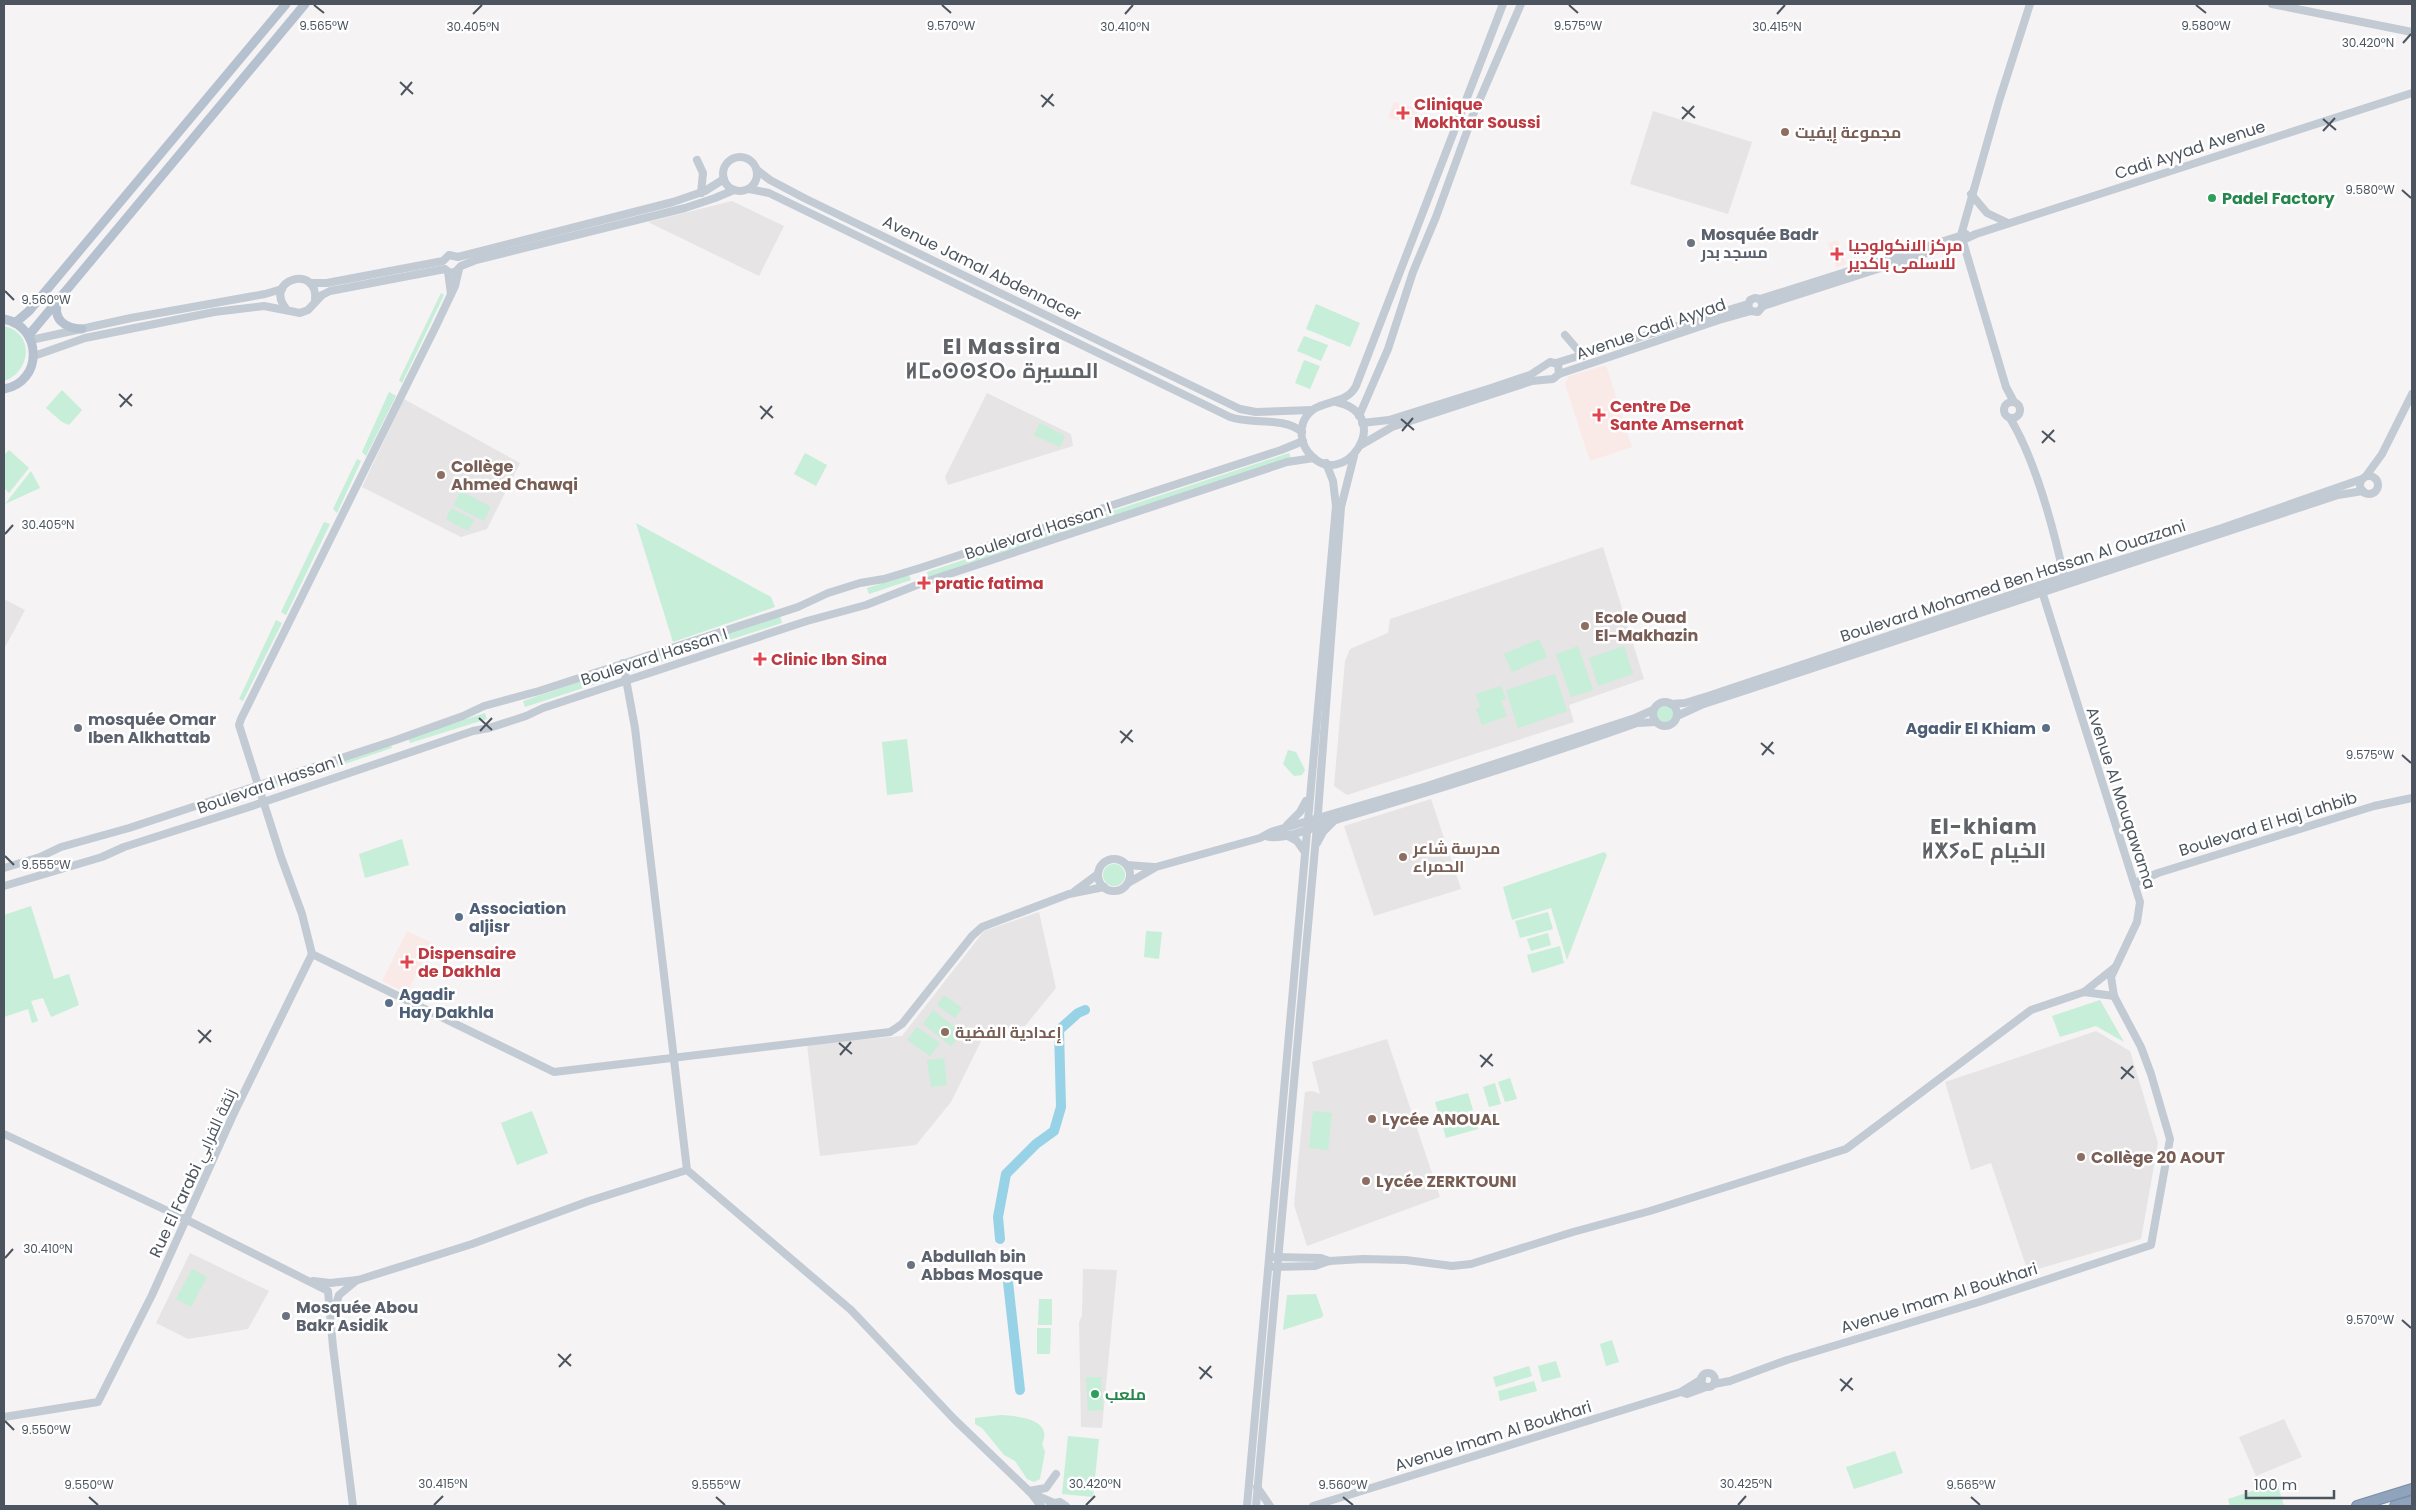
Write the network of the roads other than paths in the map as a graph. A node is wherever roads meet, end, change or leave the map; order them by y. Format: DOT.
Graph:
graph roads {
  1 [pos="286,4"];
  2 [pos="305,4"];
  3 [pos="1503,4"];
  4 [pos="1520,4"];
  5 [pos="2030,4"];
  6 [pos="2272,4"];
  7 [pos="2412,32"];
  8 [pos="2412,93"];
  9 [pos="697,160"];
  10 [pos="757,170"];
  11 [pos="724,179"];
  12 [pos="749,189"];
  13 [pos="734,190"];
  14 [pos="701,193"];
  15 [pos="1971,194"];
  16 [pos="2008,223"];
  17 [pos="1961,238"];
  18 [pos="458,257"];
  19 [pos="445,267"];
  20 [pos="460,268"];
  21 [pos="310,283"];
  22 [pos="282,288"];
  23 [pos="451,294"];
  24 [pos="58,299"];
  25 [pos="315,300"];
  26 [pos="1761,302"];
  27 [pos="1750,307"];
  28 [pos="287,310"];
  29 [pos="4,319"];
  30 [pos="15,323"];
  31 [pos="82,329"];
  32 [pos="1565,335"];
  33 [pos="30,338"];
  34 [pos="34,356"];
  35 [pos="1583,356"];
  36 [pos="1556,363"];
  37 [pos="1544,367"];
  38 [pos="1559,374"];
  39 [pos="1548,378"];
  40 [pos="2006,387"];
  41 [pos="4,389"];
  42 [pos="2412,394"];
  43 [pos="1336,402"];
  44 [pos="2014,402"];
  45 [pos="2005,404"];
  46 [pos="1312,410"];
  47 [pos="2019,414"];
  48 [pos="2010,418"];
  49 [pos="1360,419"];
  50 [pos="1302,432"];
  51 [pos="2019,432"];
  52 [pos="1303,441"];
  53 [pos="1361,445"];
  54 [pos="2382,454"];
  55 [pos="1354,456"];
  56 [pos="1314,458"];
  57 [pos="1326,463"];
  58 [pos="2364,478"];
  59 [pos="2376,479"];
  60 [pos="2363,491"];
  61 [pos="2065,580"];
  62 [pos="2041,588"];
  63 [pos="623,663"];
  64 [pos="628,680"];
  65 [pos="1671,704"];
  66 [pos="1653,710"];
  67 [pos="1677,716"];
  68 [pos="1656,722"];
  69 [pos="260,786"];
  70 [pos="1309,795"];
  71 [pos="1320,795"];
  72 [pos="2412,798"];
  73 [pos="265,802"];
  74 [pos="1338,815"];
  75 [pos="1317,822"];
  76 [pos="1306,825"];
  77 [pos="1285,831"];
  78 [pos="1304,852"];
  79 [pos="1314,852"];
  80 [pos="1127,865"];
  81 [pos="1156,867"];
  82 [pos="4,868"];
  83 [pos="1098,874"];
  84 [pos="1128,883"];
  85 [pos="2134,884"];
  86 [pos="4,886"];
  87 [pos="1104,887"];
  88 [pos="1069,894"];
  89 [pos="312,954"];
  90 [pos="2114,968"];
  91 [pos="2084,992"];
  92 [pos="2114,996"];
  93 [pos="673,1056"];
  94 [pos="4,1134"];
  95 [pos="688,1170"];
  96 [pos="187,1220"];
  97 [pos="2151,1245"];
  98 [pos="1273,1257"];
  99 [pos="1329,1261"];
  100 [pos="1272,1267"];
  101 [pos="358,1280"];
  102 [pos="338,1281"];
  103 [pos="329,1289"];
  104 [pos="341,1293"];
  105 [pos="331,1318"];
  106 [pos="1702,1379"];
  107 [pos="1714,1380"];
  108 [pos="1706,1387"];
  109 [pos="1681,1392"];
  110 [pos="4,1417"];
  111 [pos="1056,1474"];
  112 [pos="1256,1485"];
  113 [pos="2412,1489"];
  114 [pos="1030,1492"];
  115 [pos="2412,1501"];
  116 [pos="1051,1504"];
  117 [pos="353,1506"];
  118 [pos="1041,1506"];
  119 [pos="1066,1506"];
  120 [pos="1247,1506"];
  121 [pos="1256,1506"];
  122 [pos="1270,1506"];
  123 [pos="1313,1506"];
  124 [pos="2357,1506"];
  125 [pos="2395,1506"];
  1 -- 30 [label="main road"];
  2 -- 24 [label="main road"];
  3 -- 43 [label="street"];
  4 -- 49 [label="street"];
  5 -- 15 [label="street"];
  6 -- 7 [label="street"];
  8 -- 16 [label="street, Cadi Ayyad Avenue"];
  9 -- 14 [label="street"];
  10 -- 11 [label="street"];
  10 -- 12 [label="street"];
  10 -- 46 [label="street, Avenue Jamal Abdennacer"];
  11 -- 13 [label="street"];
  11 -- 14 [label="street"];
  12 -- 13 [label="street"];
  12 -- 50 [label="street, Avenue Jamal Abdennacer"];
  13 -- 20 [label="street"];
  14 -- 18 [label="street"];
  15 -- 16 [label="street"];
  15 -- 17 [label="street"];
  16 -- 17 [label="street, Cadi Ayyad Avenue"];
  17 -- 26 [label="street"];
  17 -- 40 [label="street"];
  18 -- 19 [label="street"];
  18 -- 20 [label="street"];
  19 -- 20 [label="street"];
  19 -- 21 [label="street"];
  19 -- 23 [label="street"];
  19 -- 25 [label="street"];
  20 -- 23 [label="street"];
  21 -- 22 [label="street"];
  21 -- 25 [label="street"];
  22 -- 28 [label="street"];
  22 -- 31 [label="street"];
  23 -- 69 [label="street"];
  24 -- 31 [label="main road"];
  24 -- 33 [label="main road"];
  25 -- 28 [label="street"];
  26 -- 27 [label="street"];
  26 -- 27 [label="street"];
  27 -- 35 [label="street, Avenue Cadi Ayyad"];
  27 -- 38 [label="street, Avenue Cadi Ayyad"];
  28 -- 34 [label="street"];
  29 -- 30 [label="main road"];
  30 -- 33 [label="main road"];
  31 -- 33 [label="street"];
  32 -- 35 [label="street"];
  33 -- 34 [label="main road"];
  34 -- 41 [label="main road"];
  35 -- 36 [label="street, Avenue Cadi Ayyad"];
  36 -- 37 [label="street"];
  36 -- 38 [label="street"];
  37 -- 39 [label="street"];
  37 -- 49 [label="street"];
  38 -- 39 [label="street"];
  39 -- 53 [label="street"];
  40 -- 44 [label="street"];
  40 -- 45 [label="street"];
  42 -- 54 [label="street"];
  43 -- 46 [label="street"];
  43 -- 49 [label="street"];
  44 -- 45 [label="street"];
  44 -- 47 [label="street"];
  45 -- 48 [label="street"];
  46 -- 50 [label="street"];
  47 -- 48 [label="street"];
  47 -- 51 [label="street"];
  48 -- 51 [label="street"];
  49 -- 53 [label="street"];
  50 -- 52 [label="street"];
  51 -- 61 [label="street"];
  52 -- 56 [label="street"];
  52 -- 63 [label="street, Boulevard Hassan I"];
  53 -- 55 [label="street"];
  54 -- 58 [label="street"];
  54 -- 59 [label="street"];
  55 -- 57 [label="street"];
  55 -- 71 [label="street"];
  56 -- 57 [label="street"];
  56 -- 64 [label="street, Boulevard Hassan I"];
  57 -- 70 [label="street"];
  58 -- 59 [label="street"];
  58 -- 60 [label="street"];
  58 -- 61 [label="street, Boulevard Mohamed Ben Hassan Al Ouazzani"];
  59 -- 60 [label="street"];
  60 -- 61 [label="street, Boulevard Mohamed Ben Hassan Al Ouazzani"];
  61 -- 62 [label="street, Boulevard Mohamed Ben Hassan Al Ouazzani"];
  62 -- 65 [label="street, Boulevard Mohamed Ben Hassan Al Ouazzani"];
  62 -- 67 [label="street, Boulevard Mohamed Ben Hassan Al Ouazzani"];
  62 -- 85 [label="street, Avenue Al Mouqawama"];
  63 -- 64 [label="street"];
  63 -- 69 [label="street, Boulevard Hassan I"];
  64 -- 73 [label="street, Boulevard Hassan I"];
  64 -- 93 [label="street"];
  65 -- 66 [label="street"];
  65 -- 67 [label="street"];
  66 -- 68 [label="street"];
  66 -- 74 [label="street"];
  67 -- 68 [label="street"];
  68 -- 74 [label="street"];
  69 -- 73 [label="street"];
  69 -- 82 [label="street, Boulevard Hassan I"];
  70 -- 76 [label="street"];
  70 -- 77 [label="street"];
  71 -- 74 [label="street"];
  71 -- 75 [label="street"];
  72 -- 85 [label="street, Boulevard El Haj Lahbib"];
  73 -- 86 [label="street, Boulevard Hassan I"];
  73 -- 89 [label="street"];
  74 -- 75 [label="street"];
  74 -- 79 [label="street"];
  75 -- 76 [label="street"];
  75 -- 79 [label="street"];
  76 -- 77 [label="street"];
  76 -- 78 [label="street"];
  77 -- 78 [label="street"];
  77 -- 81 [label="street"];
  78 -- 98 [label="street"];
  79 -- 98 [label="street"];
  80 -- 81 [label="street"];
  80 -- 83 [label="street"];
  80 -- 84 [label="street"];
  81 -- 84 [label="street"];
  83 -- 87 [label="street"];
  83 -- 88 [label="street"];
  84 -- 87 [label="street"];
  85 -- 90 [label="street, Avenue Al Mouqawama"];
  87 -- 88 [label="street"];
  88 -- 93 [label="street"];
  89 -- 93 [label="street"];
  89 -- 96 [label="street, Rue El Farabi زنقة الفرابي"];
  90 -- 91 [label="street"];
  90 -- 92 [label="street, Avenue Al Mouqawama"];
  91 -- 92 [label="street"];
  91 -- 99 [label="street"];
  92 -- 97 [label="street, Avenue Al Mouqawama"];
  93 -- 95 [label="street"];
  94 -- 96 [label="street"];
  95 -- 101 [label="street"];
  95 -- 114 [label="street"];
  96 -- 103 [label="street"];
  96 -- 110 [label="street, Rue El Farabi زنقة الفرابي"];
  97 -- 107 [label="street, Avenue Imam Al Boukhari"];
  98 -- 99 [label="street"];
  98 -- 100 [label="street"];
  99 -- 100 [label="street"];
  100 -- 112 [label="street"];
  100 -- 120 [label="street"];
  101 -- 102 [label="street"];
  101 -- 104 [label="street"];
  102 -- 103 [label="street"];
  102 -- 104 [label="street"];
  103 -- 104 [label="street"];
  103 -- 105 [label="street"];
  104 -- 105 [label="street"];
  105 -- 117 [label="street"];
  106 -- 107 [label="street"];
  106 -- 108 [label="street"];
  106 -- 109 [label="street, Avenue Imam Al Boukhari"];
  107 -- 108 [label="street, Avenue Imam Al Boukhari"];
  108 -- 109 [label="street, Avenue Imam Al Boukhari"];
  109 -- 123 [label="street, Avenue Imam Al Boukhari"];
  111 -- 114 [label="street"];
  112 -- 121 [label="street"];
  112 -- 122 [label="street"];
  113 -- 124 [label="highway"];
  114 -- 116 [label="street"];
  114 -- 118 [label="street"];
  115 -- 125 [label="highway"];
  116 -- 119 [label="street"];
}
